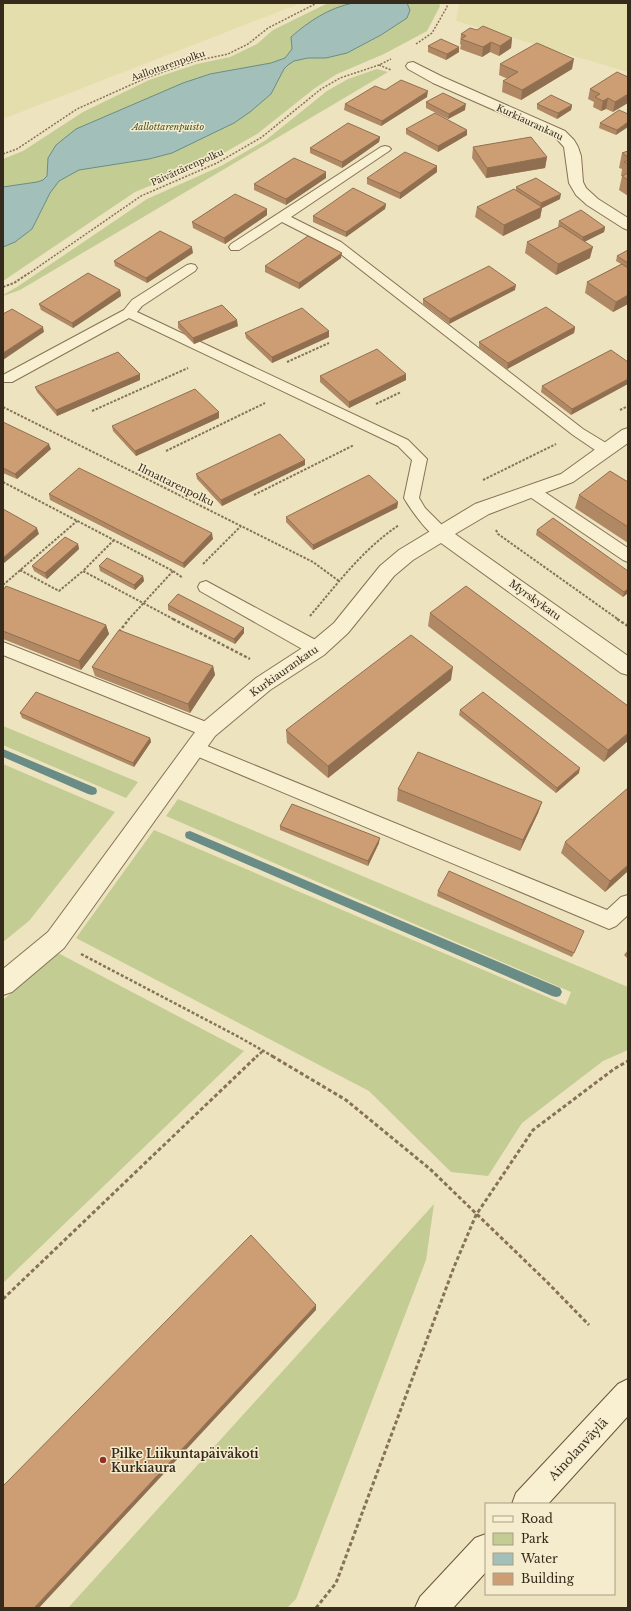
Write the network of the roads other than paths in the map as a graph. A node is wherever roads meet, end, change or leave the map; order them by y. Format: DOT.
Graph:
graph roads {
  1 [pos="413,66"];
  2 [pos="385,149"];
  3 [pos="282,217"];
  4 [pos="628,225"];
  5 [pos="234,246"];
  6 [pos="191,268"];
  7 [pos="129,313"];
  8 [pos="7,379"];
  9 [pos="628,434"];
  10 [pos="606,450"];
  11 [pos="532,491"];
  12 [pos="442,534"];
  13 [pos="628,556"];
  14 [pos="206,587"];
  15 [pos="3,648"];
  16 [pos="317,649"];
  17 [pos="628,667"];
  18 [pos="208,730"];
  19 [pos="195,748"];
  20 [pos="628,903"];
  21 [pos="3,984"];
  22 [pos="628,1394"];
  23 [pos="528,1503"];
  24 [pos="485,1550"];
  25 [pos="431,1608"];
  1 -- 4 [label="street, Kurkiaurankatu"];
  2 -- 3 [label="lane"];
  3 -- 5 [label="lane"];
  3 -- 10 [label="lane"];
  6 -- 7 [label="lane"];
  7 -- 8 [label="lane"];
  7 -- 12 [label="lane"];
  9 -- 10 [label="street, Kurkiaurankatu"];
  10 -- 11 [label="street, Kurkiaurankatu"];
  11 -- 12 [label="street, Kurkiaurankatu"];
  11 -- 13 [label="lane"];
  12 -- 16 [label="street, Kurkiaurankatu"];
  12 -- 17 [label="street, Myrskykatu"];
  14 -- 16 [label="lane"];
  15 -- 18 [label="lane"];
  16 -- 18 [label="street, Kurkiaurankatu"];
  18 -- 19 [label="street, Kurkiaurankatu"];
  19 -- 20 [label="lane"];
  19 -- 21 [label="street, Kurkiaurankatu"];
  22 -- 23 [label="street, Ainolanväylä"];
  24 -- 25 [label="street"];
}
